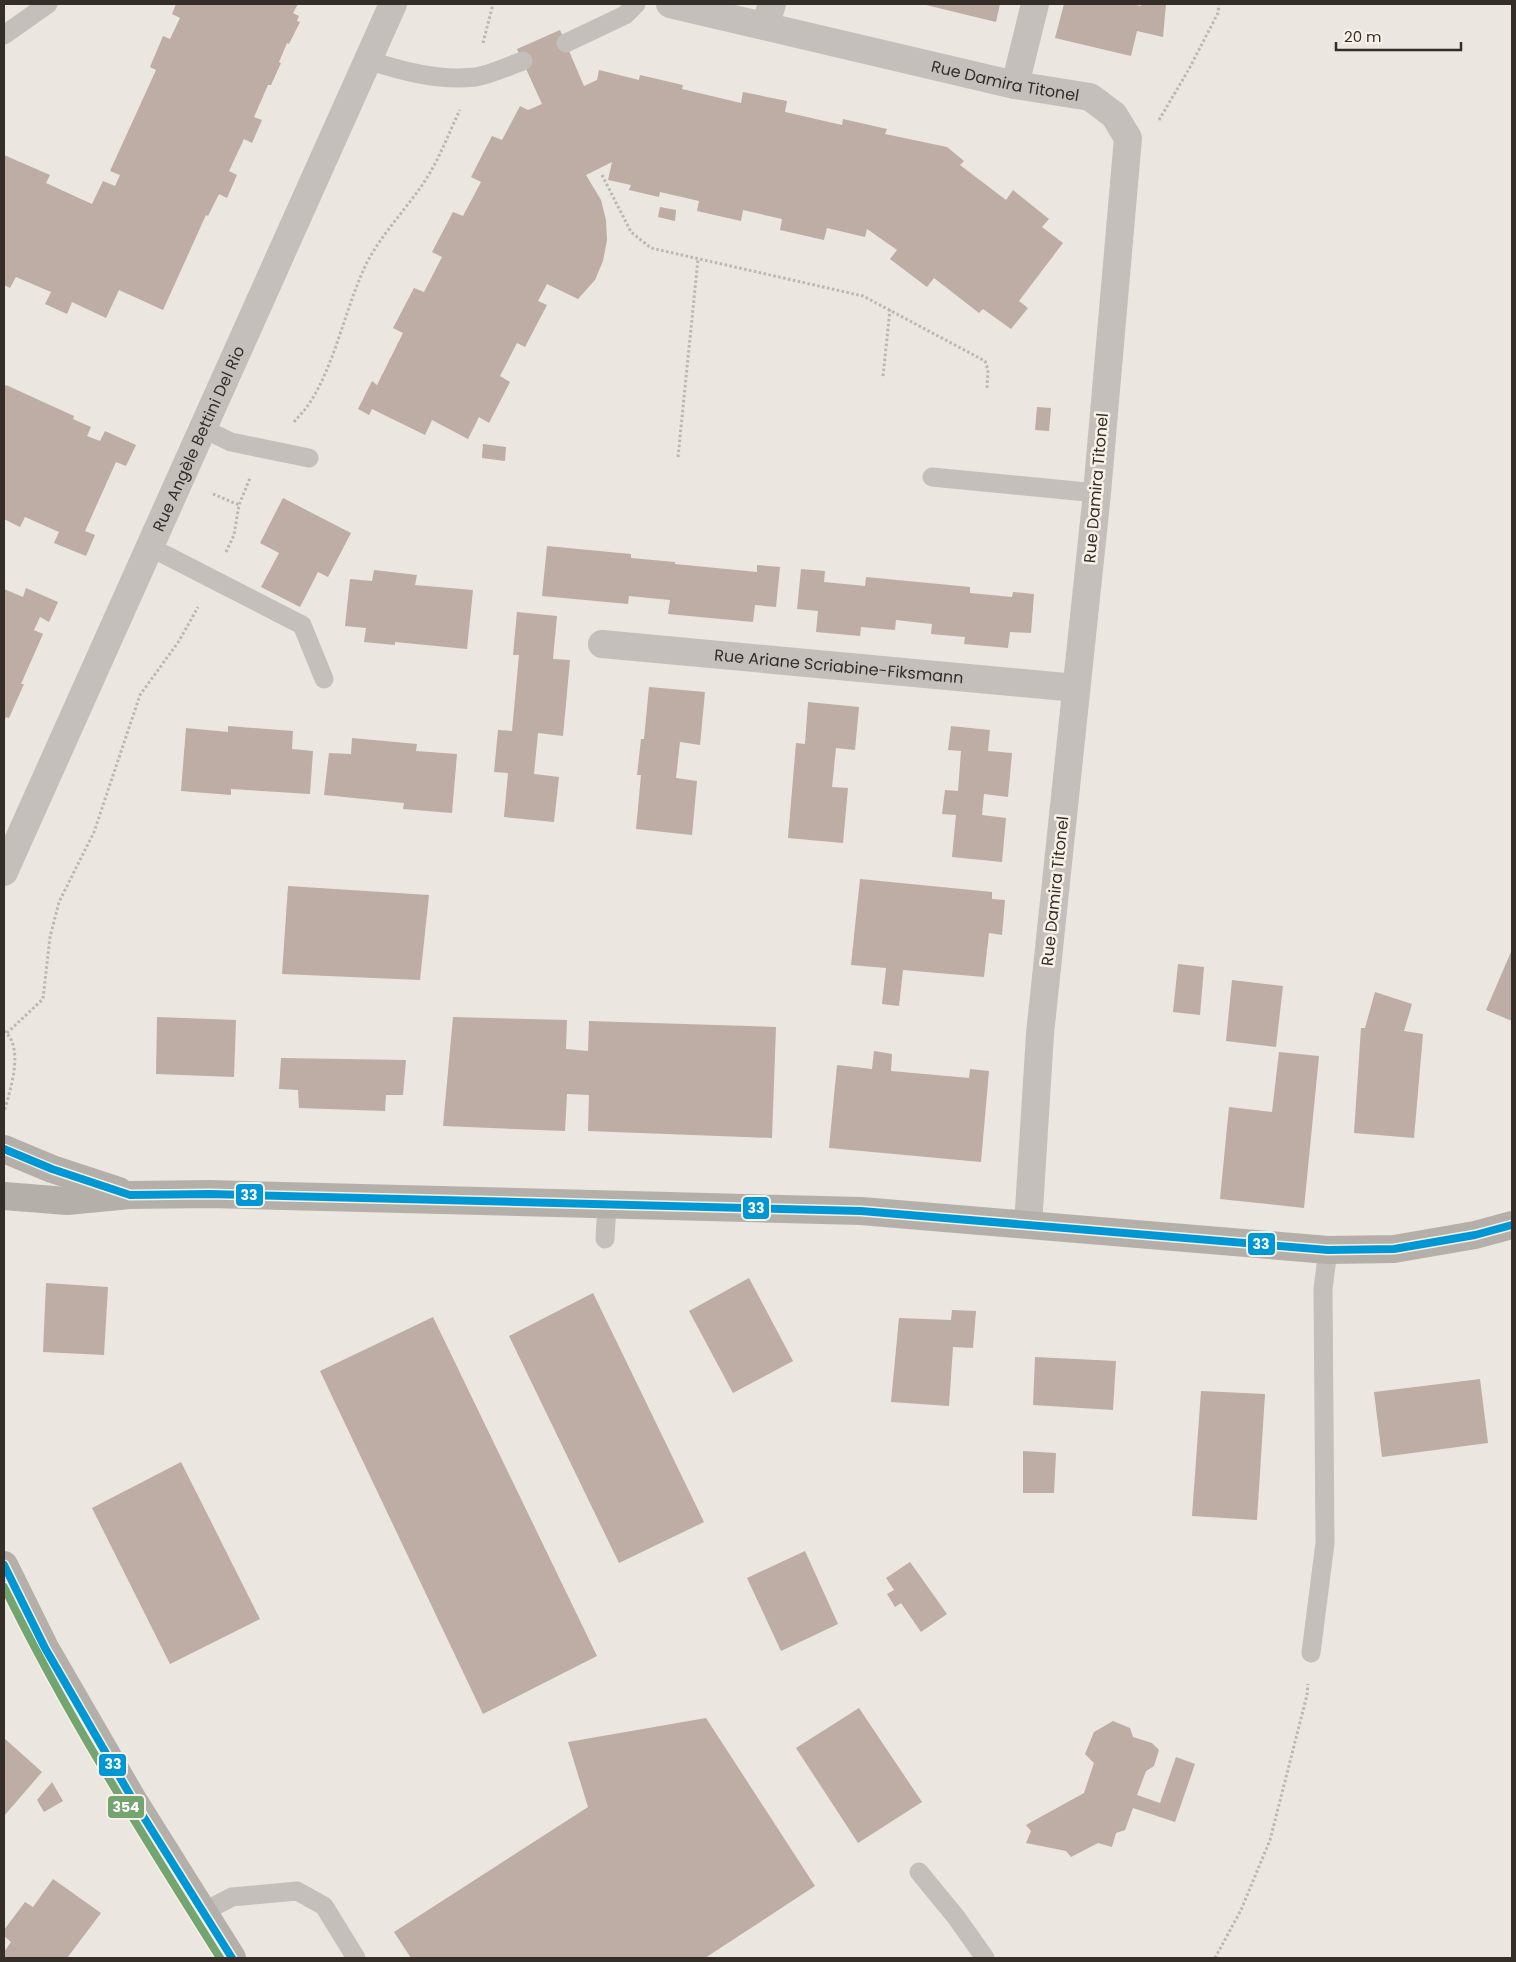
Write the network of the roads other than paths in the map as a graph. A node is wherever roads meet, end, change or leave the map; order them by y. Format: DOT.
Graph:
graph roads {
  1 [pos="48,4"];
  2 [pos="393,4"];
  3 [pos="636,4"];
  4 [pos="670,4"];
  5 [pos="1035,4"];
  6 [pos="768,15"];
  7 [pos="4,35"];
  8 [pos="566,43"];
  9 [pos="368,60"];
  10 [pos="523,61"];
  11 [pos="1015,85"];
  12 [pos="204,429"];
  13 [pos="309,458"];
  14 [pos="932,476"];
  15 [pos="1096,492"];
  16 [pos="150,547"];
  17 [pos="602,644"];
  18 [pos="324,679"];
  19 [pos="1076,688"];
  20 [pos="4,872"];
  21 [pos="4,1149"];
  22 [pos="130,1195"];
  23 [pos="4,1196"];
  24 [pos="607,1204"];
  25 [pos="1028,1225"];
  26 [pos="1512,1225"];
  27 [pos="605,1239"];
  28 [pos="1328,1250"];
  29 [pos="4,1565"];
  30 [pos="1311,1653"];
  31 [pos="920,1872"];
  32 [pos="203,1912"];
  33 [pos="232,1958"];
  34 [pos="356,1958"];
  35 [pos="985,1958"];
  1 -- 7 [label="lane"];
  2 -- 9 [label="street, Rue Angèle Bettini Del Rio"];
  3 -- 8 [label="lane"];
  4 -- 6 [label="street, Rue Damira Titonel"];
  5 -- 11 [label="street"];
  6 -- 11 [label="street, Rue Damira Titonel"];
  9 -- 10 [label="lane"];
  9 -- 12 [label="street, Rue Angèle Bettini Del Rio"];
  11 -- 15 [label="street, Rue Damira Titonel"];
  12 -- 13 [label="lane"];
  12 -- 16 [label="street, Rue Angèle Bettini Del Rio"];
  14 -- 15 [label="lane"];
  15 -- 19 [label="street, Rue Damira Titonel"];
  16 -- 18 [label="lane"];
  16 -- 20 [label="street, Rue Angèle Bettini Del Rio"];
  17 -- 19 [label="street, Rue Ariane Scriabine-Fiksmann"];
  19 -- 25 [label="street, Rue Damira Titonel"];
  21 -- 22 [label="street"];
  22 -- 23 [label="street"];
  22 -- 24 [label="street"];
  24 -- 25 [label="street"];
  24 -- 27 [label="lane"];
  25 -- 28 [label="street"];
  26 -- 28 [label="street"];
  28 -- 30 [label="lane"];
  29 -- 32 [label="street"];
  31 -- 35 [label="lane"];
  32 -- 33 [label="street"];
  32 -- 34 [label="lane"];
}
